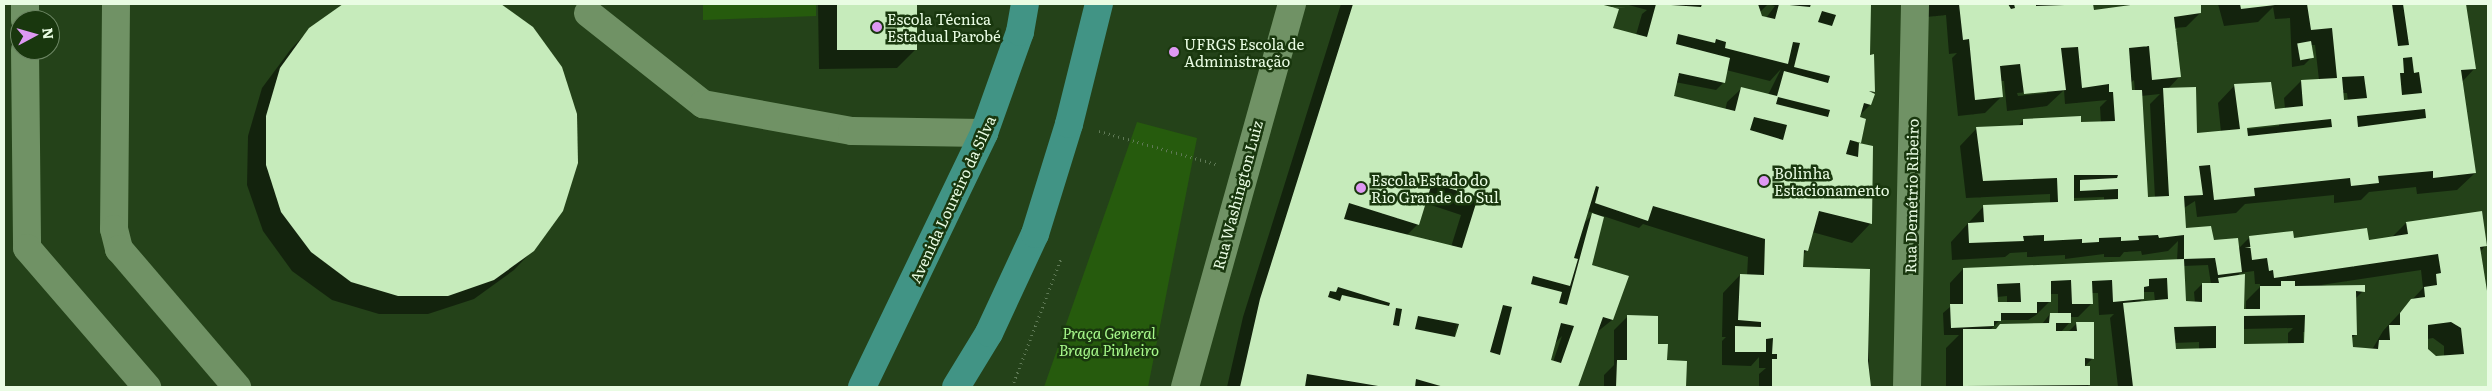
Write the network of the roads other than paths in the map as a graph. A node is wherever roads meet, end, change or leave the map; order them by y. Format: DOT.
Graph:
graph roads {
  1 [pos="116,4"];
  2 [pos="1025,4"];
  3 [pos="1099,4"];
  4 [pos="1292,4"];
  5 [pos="1915,4"];
  6 [pos="588,13"];
  7 [pos="25,60"];
  8 [pos="984,133"];
  9 [pos="862,385"];
  10 [pos="147,387"];
  11 [pos="237,387"];
  12 [pos="956,387"];
  13 [pos="1185,387"];
  14 [pos="1907,387"];
  1 -- 11 [label="street"];
  2 -- 8 [label="main road, Avenida Loureiro da Silva"];
  3 -- 12 [label="main road"];
  4 -- 13 [label="street, Rua Washington Luiz"];
  5 -- 14 [label="street, Rua Demétrio Ribeiro"];
  6 -- 8 [label="street"];
  7 -- 10 [label="street"];
  8 -- 9 [label="main road, Avenida Loureiro da Silva"];
}
